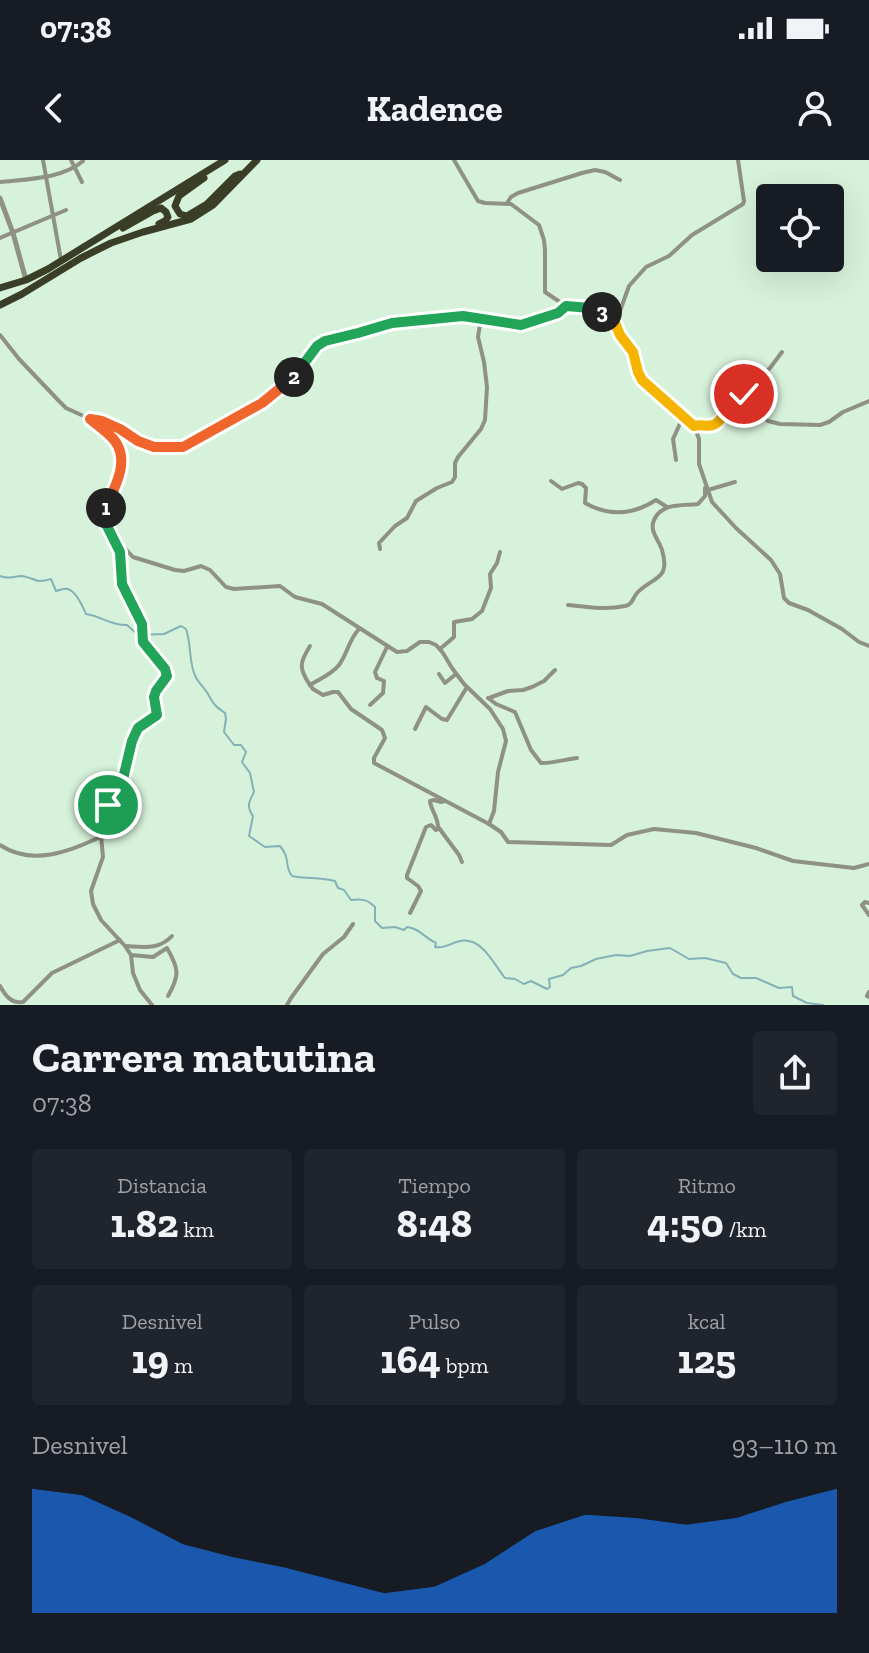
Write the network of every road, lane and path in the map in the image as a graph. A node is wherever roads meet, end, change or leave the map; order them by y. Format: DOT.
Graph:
graph roads {
  1 [pos="43,160"];
  2 [pos="71,160"];
  3 [pos="225,160"];
  4 [pos="257,160"];
  5 [pos="454,160"];
  6 [pos="738,160"];
  7 [pos="83,161"];
  8 [pos="214,167"];
  9 [pos="75,169"];
  10 [pos="243,174"];
  11 [pos="46,176"];
  12 [pos="620,180"];
  13 [pos="0,182"];
  14 [pos="82,182"];
  15 [pos="0,198"];
  16 [pos="507,203"];
  17 [pos="66,210"];
  18 [pos="54,215"];
  19 [pos="13,233"];
  20 [pos="103,234"];
  21 [pos="0,238"];
  22 [pos="116,241"];
  23 [pos="62,261"];
  24 [pos="26,280"];
  25 [pos="0,288"];
  26 [pos="0,306"];
  27 [pos="566,306"];
  28 [pos="481,318"];
  29 [pos="613,318"];
  30 [pos="0,335"];
  31 [pos="782,352"];
  32 [pos="739,394"];
  33 [pos="869,401"];
  34 [pos="683,417"];
  35 [pos="90,419"];
  36 [pos="694,426"];
  37 [pos="676,460"];
  38 [pos="551,481"];
  39 [pos="705,482"];
  40 [pos="735,482"];
  41 [pos="708,490"];
  42 [pos="668,507"];
  43 [pos="113,535"];
  44 [pos="380,549"];
  45 [pos="500,552"];
  46 [pos="568,605"];
  47 [pos="359,629"];
  48 [pos="310,646"];
  49 [pos="869,646"];
  50 [pos="387,647"];
  51 [pos="440,649"];
  52 [pos="555,670"];
  53 [pos="439,674"];
  54 [pos="456,674"];
  55 [pos="310,685"];
  56 [pos="467,687"];
  57 [pos="481,698"];
  58 [pos="488,698"];
  59 [pos="370,705"];
  60 [pos="415,729"];
  61 [pos="577,758"];
  62 [pos="445,801"];
  63 [pos="489,824"];
  64 [pos="439,828"];
  65 [pos="101,836"];
  66 [pos="0,845"];
  67 [pos="462,862"];
  68 [pos="869,864"];
  69 [pos="869,903"];
  70 [pos="410,913"];
  71 [pos="869,915"];
  72 [pos="353,924"];
  73 [pos="172,936"];
  74 [pos="120,940"];
  75 [pos="125,946"];
  76 [pos="131,955"];
  77 [pos="0,986"];
  78 [pos="168,996"];
  79 [pos="152,1005"];
  80 [pos="287,1005"];
  1 -- 11 [label="street"];
  2 -- 9 [label="street"];
  3 -- 8 [label="highway"];
  4 -- 10 [label="highway"];
  5 -- 16 [label="street"];
  6 -- 29 [label="street"];
  7 -- 9 [label="street"];
  8 -- 10 [label="highway"];
  8 -- 20 [label="highway"];
  9 -- 11 [label="street"];
  9 -- 14 [label="street"];
  10 -- 22 [label="highway"];
  11 -- 13 [label="street"];
  11 -- 18 [label="street"];
  12 -- 16 [label="street"];
  15 -- 19 [label="street"];
  16 -- 27 [label="street"];
  17 -- 18 [label="street"];
  18 -- 19 [label="street"];
  18 -- 23 [label="street"];
  19 -- 21 [label="street"];
  19 -- 24 [label="street"];
  20 -- 22 [label="highway"];
  20 -- 23 [label="highway"];
  22 -- 26 [label="highway"];
  23 -- 24 [label="highway"];
  24 -- 25 [label="highway"];
  27 -- 28 [label="street"];
  27 -- 29 [label="street"];
  28 -- 35 [label="street"];
  28 -- 44 [label="street"];
  29 -- 34 [label="street"];
  30 -- 35 [label="street"];
  31 -- 32 [label="street"];
  32 -- 33 [label="street"];
  32 -- 36 [label="street"];
  34 -- 36 [label="street"];
  34 -- 37 [label="street"];
  35 -- 43 [label="street"];
  36 -- 39 [label="street"];
  38 -- 42 [label="street"];
  39 -- 41 [label="street"];
  39 -- 42 [label="street"];
  40 -- 41 [label="street"];
  41 -- 49 [label="street"];
  42 -- 46 [label="street"];
  43 -- 47 [label="street"];
  43 -- 65 [label="street"];
  45 -- 51 [label="street"];
  47 -- 50 [label="street"];
  47 -- 55 [label="street"];
  48 -- 55 [label="street"];
  50 -- 51 [label="street"];
  50 -- 59 [label="street"];
  51 -- 54 [label="street"];
  52 -- 58 [label="street"];
  53 -- 54 [label="street"];
  54 -- 56 [label="street"];
  55 -- 62 [label="street"];
  56 -- 57 [label="street"];
  56 -- 60 [label="street"];
  57 -- 58 [label="street"];
  57 -- 63 [label="street"];
  58 -- 61 [label="street"];
  62 -- 63 [label="street"];
  62 -- 64 [label="street"];
  63 -- 68 [label="street"];
  64 -- 67 [label="street"];
  64 -- 70 [label="street"];
  65 -- 66 [label="street"];
  65 -- 74 [label="street"];
  69 -- 71 [label="street"];
  72 -- 80 [label="street"];
  73 -- 75 [label="street"];
  74 -- 75 [label="street"];
  74 -- 77 [label="street"];
  75 -- 76 [label="street"];
  76 -- 78 [label="street"];
  76 -- 79 [label="street"];
}
